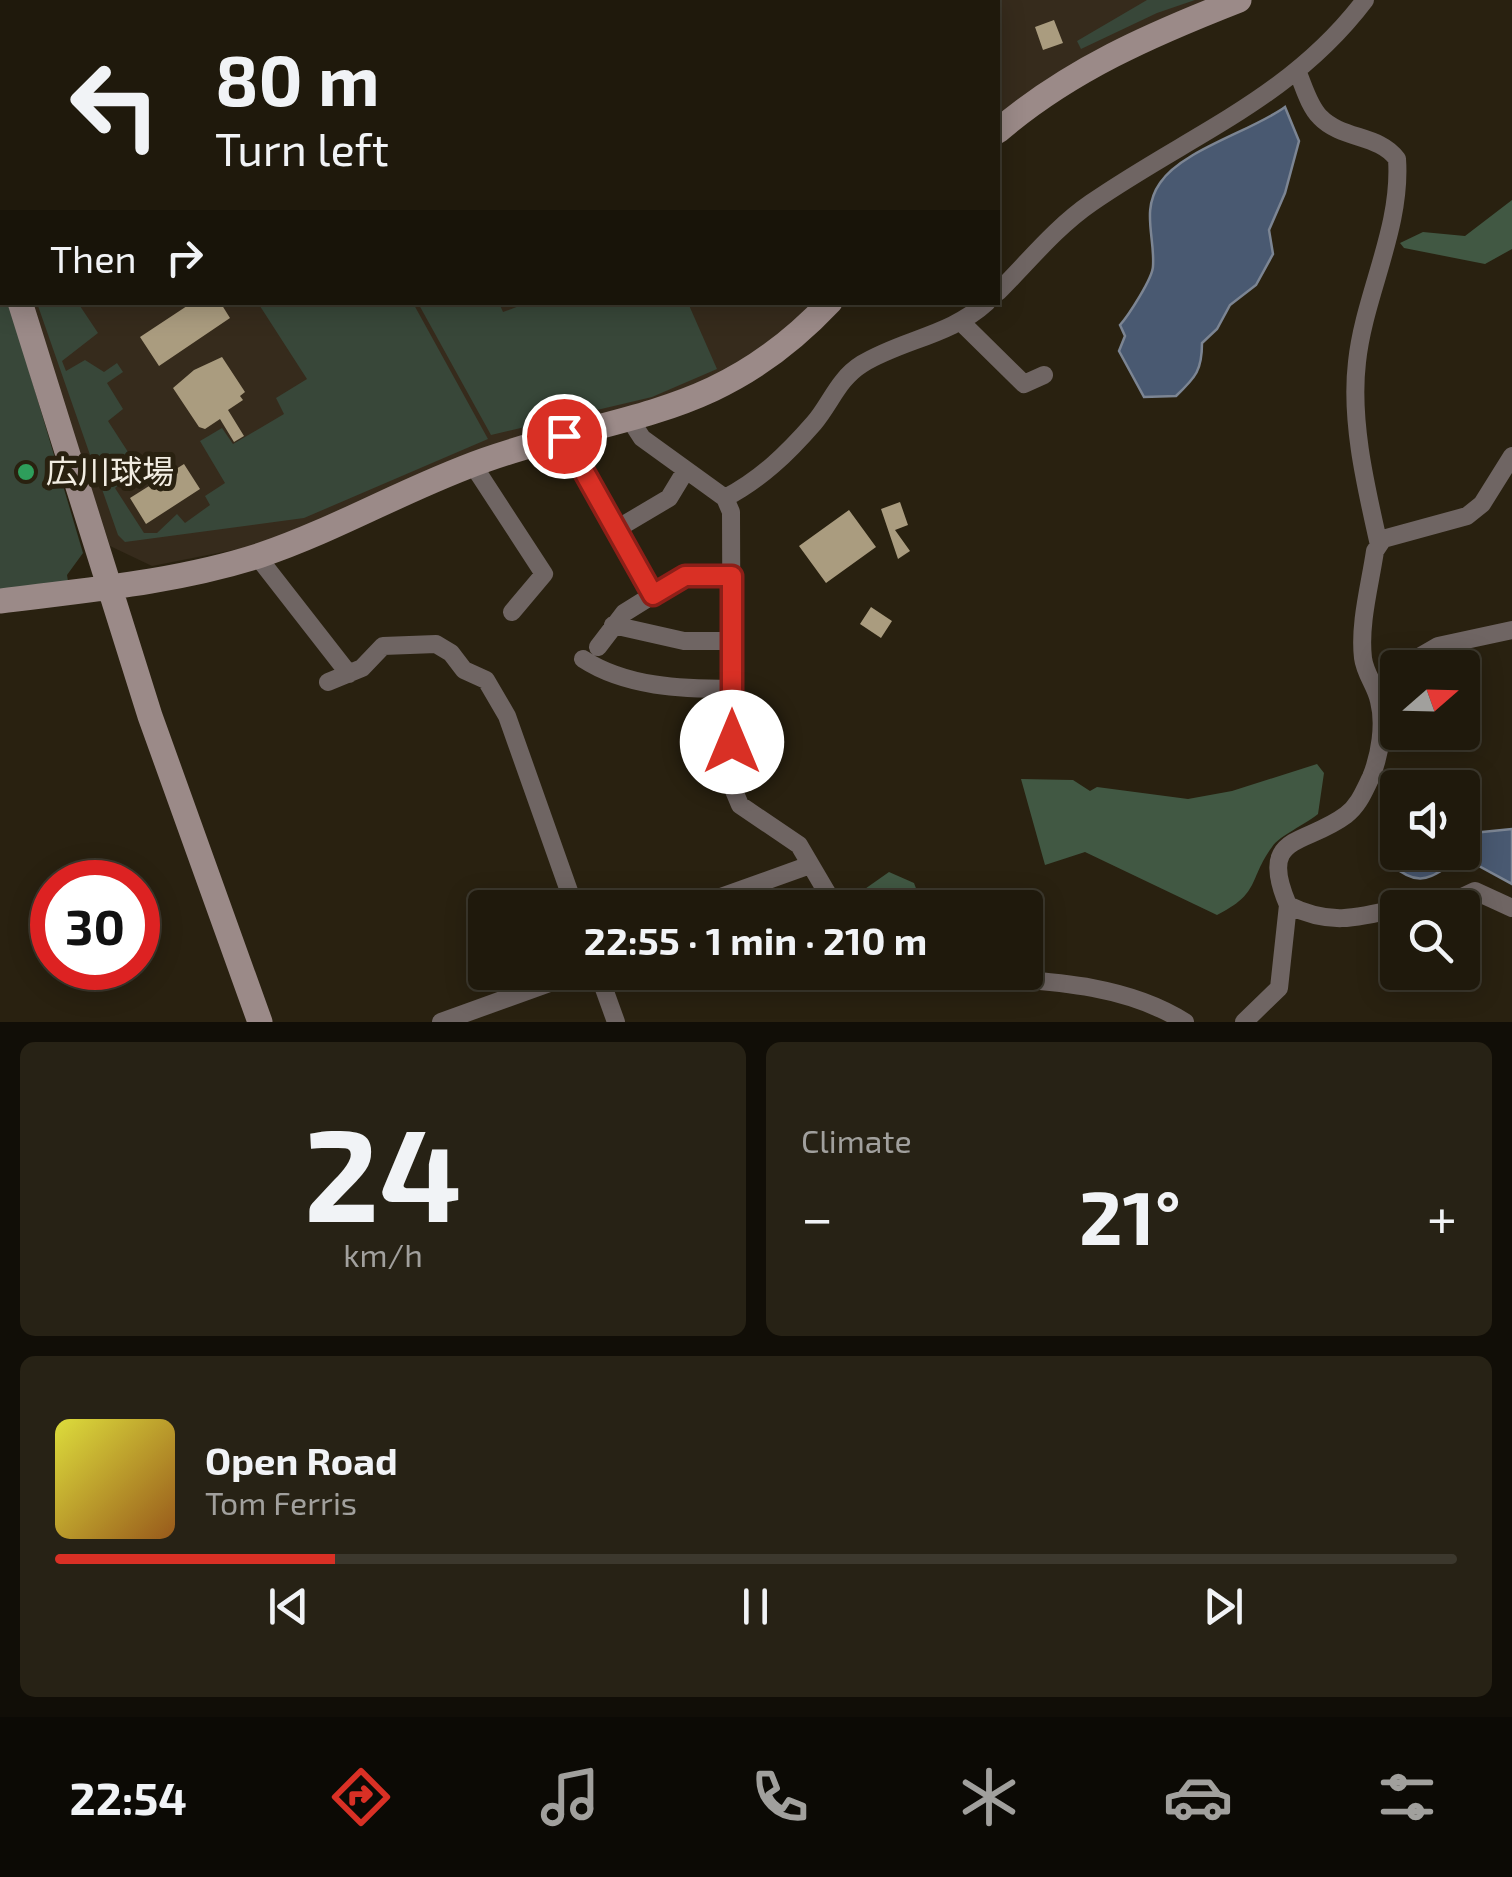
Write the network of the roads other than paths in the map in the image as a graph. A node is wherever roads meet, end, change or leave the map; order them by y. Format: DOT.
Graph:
graph roads {
  1 [pos="1239,0"];
  2 [pos="1365,0"];
  3 [pos="1298,73"];
  4 [pos="1000,130"];
  5 [pos="1000,290"];
  6 [pos="21,305"];
  7 [pos="827,305"];
  8 [pos="983,305"];
  9 [pos="961,322"];
  10 [pos="1044,374"];
  11 [pos="631,421"];
  12 [pos="564,436"];
  13 [pos="1512,456"];
  14 [pos="473,465"];
  15 [pos="686,470"];
  16 [pos="725,498"];
  17 [pos="616,530"];
  18 [pos="1379,545"];
  19 [pos="258,556"];
  20 [pos="732,576"];
  21 [pos="111,587"];
  22 [pos="653,595"];
  23 [pos="0,601"];
  24 [pos="512,612"];
  25 [pos="613,625"];
  26 [pos="1512,630"];
  27 [pos="732,641"];
  28 [pos="1431,650"];
  29 [pos="348,674"];
  30 [pos="1380,681"];
  31 [pos="328,682"];
  32 [pos="1373,686"];
  33 [pos="732,689"];
  34 [pos="810,865"];
  35 [pos="569,890"];
  36 [pos="740,890"];
  37 [pos="825,890"];
  38 [pos="1480,894"];
  39 [pos="1288,904"];
  40 [pos="1512,908"];
  41 [pos="1380,912"];
  42 [pos="1043,984"];
  43 [pos="530,990"];
  44 [pos="604,990"];
  45 [pos="260,1022"];
  46 [pos="441,1022"];
  47 [pos="616,1022"];
  48 [pos="1185,1022"];
  49 [pos="1244,1022"];
  1 -- 4 [label="street"];
  2 -- 3 [label="street"];
  3 -- 5 [label="street"];
  3 -- 18 [label="street"];
  6 -- 21 [label="street"];
  7 -- 11 [label="street"];
  8 -- 9 [label="street"];
  9 -- 10 [label="street"];
  9 -- 16 [label="street"];
  11 -- 12 [label="street"];
  11 -- 15 [label="street"];
  12 -- 14 [label="street"];
  12 -- 17 [label="street"];
  13 -- 18 [label="street"];
  14 -- 19 [label="street"];
  14 -- 24 [label="street"];
  15 -- 16 [label="street"];
  15 -- 17 [label="street"];
  16 -- 20 [label="street"];
  17 -- 22 [label="street"];
  18 -- 32 [label="street"];
  19 -- 21 [label="street"];
  19 -- 29 [label="street"];
  20 -- 22 [label="street"];
  20 -- 27 [label="street"];
  21 -- 23 [label="street"];
  21 -- 45 [label="street"];
  22 -- 25 [label="street"];
  25 -- 27 [label="street"];
  25 -- 33 [label="street"];
  26 -- 28 [label="street"];
  27 -- 33 [label="street"];
  29 -- 31 [label="street"];
  29 -- 35 [label="street"];
  30 -- 32 [label="street"];
  32 -- 39 [label="street"];
  33 -- 34 [label="street"];
  34 -- 36 [label="street"];
  34 -- 37 [label="street"];
  38 -- 40 [label="street"];
  39 -- 41 [label="street"];
  39 -- 49 [label="street"];
  42 -- 48 [label="street"];
  43 -- 46 [label="street"];
  44 -- 47 [label="street"];
}
